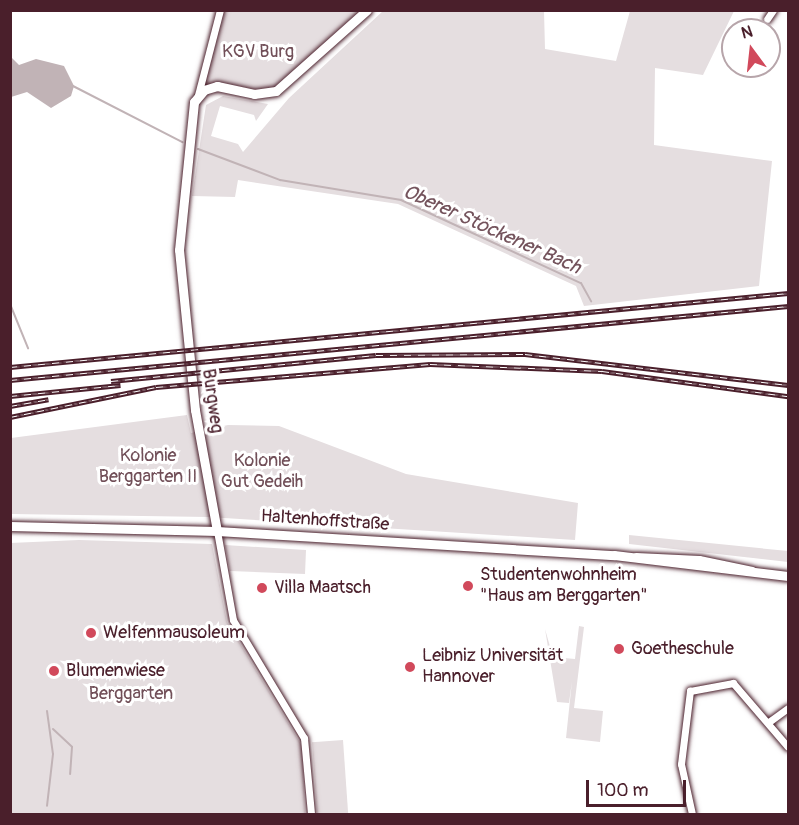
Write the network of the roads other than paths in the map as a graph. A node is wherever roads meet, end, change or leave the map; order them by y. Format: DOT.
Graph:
graph roads {
  1 [pos="220,10"];
  2 [pos="367,10"];
  3 [pos="198,95"];
  4 [pos="10,526"];
  5 [pos="217,531"];
  6 [pos="789,576"];
  7 [pos="789,708"];
  8 [pos="770,721"];
  9 [pos="789,747"];
  10 [pos="311,814"];
  11 [pos="692,814"];
  1 -- 3 [label="street, Burgweg"];
  2 -- 3 [label="street"];
  3 -- 5 [label="street, Burgweg"];
  4 -- 5 [label="street, Haltenhoffstraße"];
  5 -- 6 [label="street, Haltenhoffstraße"];
  5 -- 10 [label="street, Burgweg"];
  7 -- 8 [label="street"];
  8 -- 9 [label="street"];
  8 -- 11 [label="street"];
}
